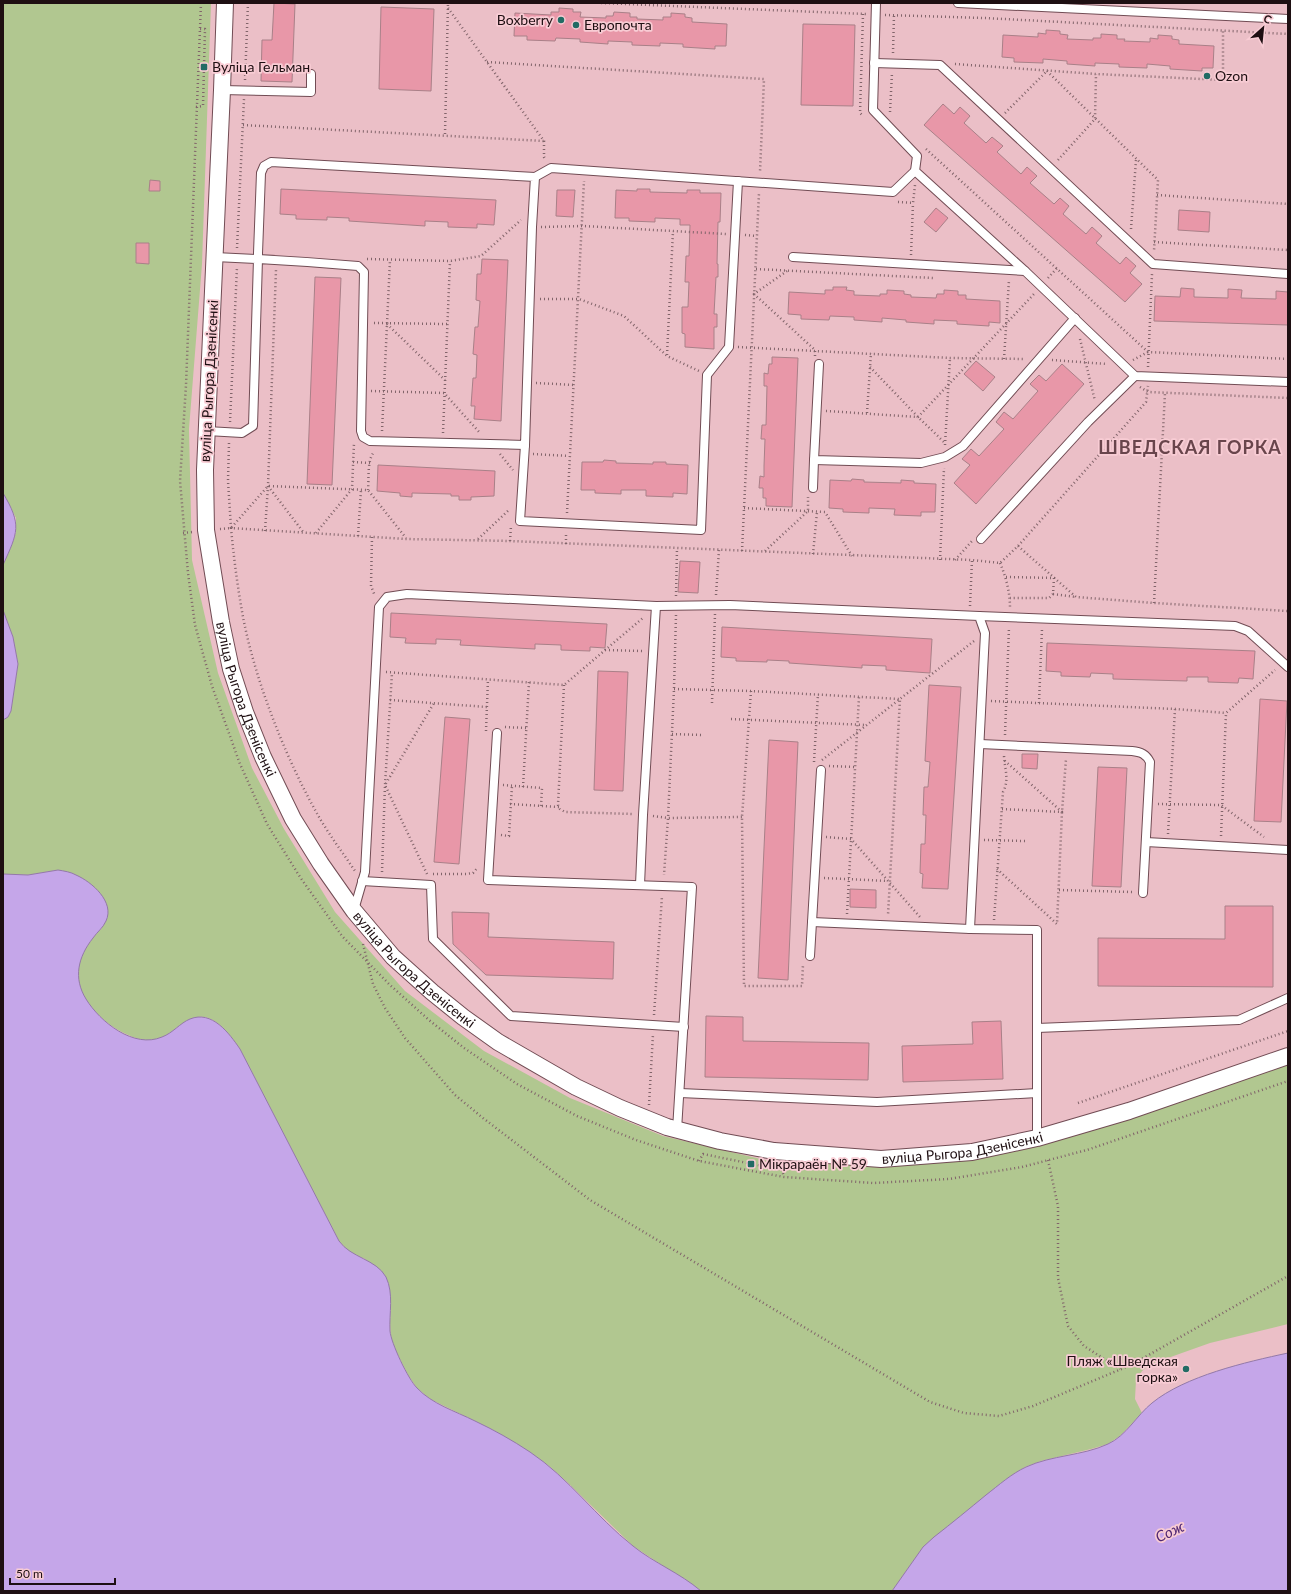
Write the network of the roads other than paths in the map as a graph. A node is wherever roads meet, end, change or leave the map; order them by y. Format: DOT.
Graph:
graph roads {
  1 [pos="225,3"];
  2 [pos="876,3"];
  3 [pos="958,3"];
  4 [pos="1288,19"];
  5 [pos="874,63"];
  6 [pos="311,74"];
  7 [pos="222,90"];
  8 [pos="915,171"];
  9 [pos="535,177"];
  10 [pos="738,181"];
  11 [pos="793,257"];
  12 [pos="215,258"];
  13 [pos="258,259"];
  14 [pos="1025,271"];
  15 [pos="1288,274"];
  16 [pos="1075,318"];
  17 [pos="817,361"];
  18 [pos="1133,378"];
  19 [pos="1288,382"];
  20 [pos="207,431"];
  21 [pos="525,445"];
  22 [pos="814,460"];
  23 [pos="813,488"];
  24 [pos="981,539"];
  25 [pos="656,606"];
  26 [pos="979,616"];
  27 [pos="1286,665"];
  28 [pos="497,733"];
  29 [pos="980,744"];
  30 [pos="821,767"];
  31 [pos="1146,842"];
  32 [pos="1284,850"];
  33 [pos="362,881"];
  34 [pos="640,885"];
  35 [pos="1143,893"];
  36 [pos="354,911"];
  37 [pos="812,922"];
  38 [pos="970,929"];
  39 [pos="810,956"];
  40 [pos="1288,998"];
  41 [pos="684,1027"];
  42 [pos="1037,1028"];
  43 [pos="1288,1056"];
  44 [pos="680,1093"];
  45 [pos="1037,1093"];
  46 [pos="677,1130"];
  47 [pos="1037,1138"];
  1 -- 7 [label="street, вуліца Рыгора Дзенісенкі"];
  2 -- 5 [label="lane"];
  3 -- 4 [label="lane"];
  5 -- 8 [label="lane"];
  5 -- 15 [label="lane"];
  6 -- 7 [label="lane"];
  7 -- 12 [label="street, вуліца Рыгора Дзенісенкі"];
  8 -- 10 [label="lane"];
  8 -- 14 [label="lane"];
  9 -- 10 [label="lane"];
  9 -- 13 [label="lane"];
  9 -- 21 [label="lane"];
  10 -- 21 [label="lane"];
  11 -- 14 [label="lane"];
  12 -- 13 [label="lane"];
  12 -- 20 [label="street, вуліца Рыгора Дзенісенкі"];
  13 -- 20 [label="lane"];
  13 -- 21 [label="lane"];
  14 -- 16 [label="lane"];
  16 -- 18 [label="lane"];
  16 -- 22 [label="lane"];
  17 -- 22 [label="lane"];
  18 -- 19 [label="lane"];
  18 -- 24 [label="lane"];
  20 -- 36 [label="street, вуліца Рыгора Дзенісенкі"];
  22 -- 23 [label="lane"];
  25 -- 26 [label="lane"];
  25 -- 33 [label="lane"];
  25 -- 34 [label="lane"];
  26 -- 27 [label="lane"];
  26 -- 29 [label="lane"];
  28 -- 34 [label="lane"];
  29 -- 31 [label="lane"];
  29 -- 38 [label="lane"];
  30 -- 37 [label="lane"];
  31 -- 32 [label="lane"];
  31 -- 35 [label="lane"];
  33 -- 36 [label="lane"];
  33 -- 41 [label="lane"];
  34 -- 41 [label="lane"];
  36 -- 46 [label="street, вуліца Рыгора Дзенісенкі"];
  37 -- 38 [label="lane"];
  37 -- 39 [label="lane"];
  38 -- 42 [label="lane"];
  40 -- 42 [label="lane"];
  41 -- 44 [label="lane"];
  42 -- 45 [label="lane"];
  43 -- 47 [label="street, вуліца Рыгора Дзенісенкі"];
  44 -- 45 [label="lane"];
  44 -- 46 [label="lane"];
  45 -- 47 [label="lane"];
  46 -- 47 [label="street, вуліца Рыгора Дзенісенкі"];
}
